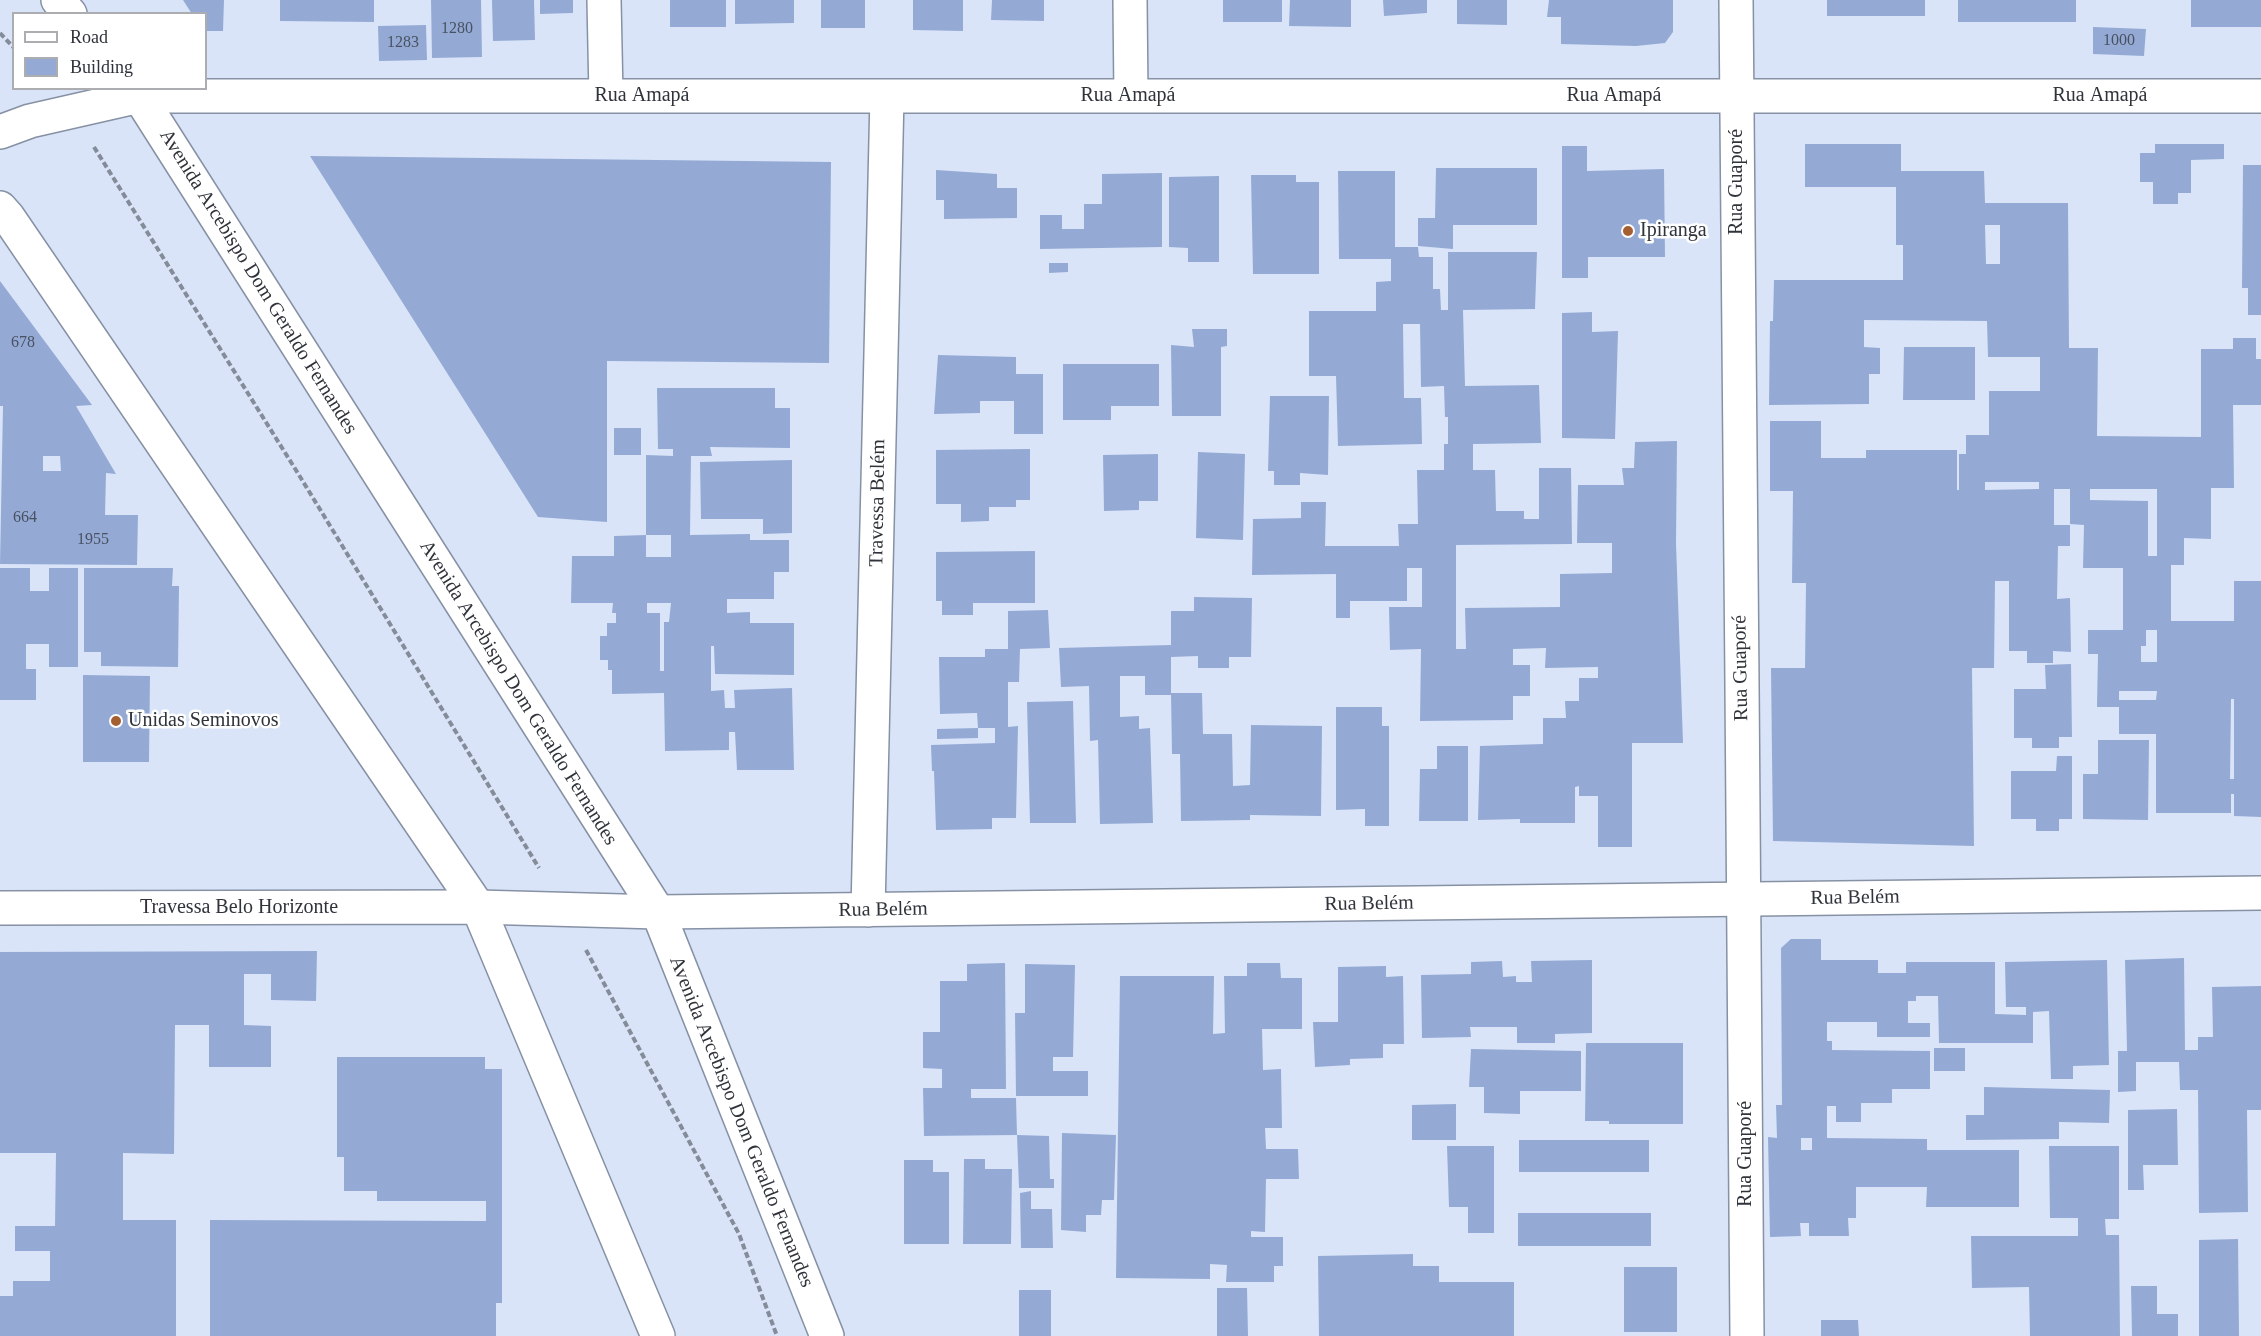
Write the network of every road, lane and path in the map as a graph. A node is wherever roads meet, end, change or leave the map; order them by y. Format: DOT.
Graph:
graph roads {
  1 [pos="604,0"];
  2 [pos="1130,0"];
  3 [pos="1736,0"];
  4 [pos="0,33"];
  5 [pos="12,46"];
  6 [pos="137,92"];
  7 [pos="606,96"];
  8 [pos="887,96"];
  9 [pos="1131,96"];
  10 [pos="1736,96"];
  11 [pos="2261,96"];
  12 [pos="72,112"];
  13 [pos="0,132"];
  14 [pos="0,208"];
  15 [pos="2261,893"];
  16 [pos="1745,899"];
  17 [pos="478,907"];
  18 [pos="0,908"];
  19 [pos="565,910"];
  20 [pos="868,910"];
  21 [pos="658,912"];
  22 [pos="658,1336"];
  23 [pos="777,1336"];
  24 [pos="827,1336"];
  25 [pos="1747,1336"];
  1 -- 7 [label="street"];
  2 -- 9 [label="street"];
  3 -- 10 [label="street, Rua Guaporé"];
  4 -- 5 [label="path"];
  6 -- 7 [label="street, Rua Amapá"];
  6 -- 12 [label="street, Rua Amapá"];
  6 -- 21 [label="street, Avenida Arcebispo Dom Geraldo Fernandes"];
  7 -- 8 [label="street, Rua Amapá"];
  8 -- 9 [label="street, Rua Amapá"];
  8 -- 20 [label="street, Travessa Belém"];
  9 -- 10 [label="street, Rua Amapá"];
  10 -- 11 [label="street, Rua Amapá"];
  10 -- 16 [label="street, Rua Guaporé"];
  12 -- 13 [label="street, Rua Amapá"];
  12 -- 19 [label="path"];
  14 -- 17 [label="street"];
  15 -- 16 [label="street, Rua Belém"];
  16 -- 20 [label="street, Rua Belém"];
  16 -- 25 [label="street, Rua Guaporé"];
  17 -- 18 [label="street, Travessa Belo Horizonte"];
  17 -- 19 [label="street, Rua Belém"];
  17 -- 22 [label="street"];
  19 -- 21 [label="street, Rua Belém"];
  19 -- 23 [label="path"];
  20 -- 21 [label="street, Rua Belém"];
  21 -- 24 [label="street, Avenida Arcebispo Dom Geraldo Fernandes"];
}
